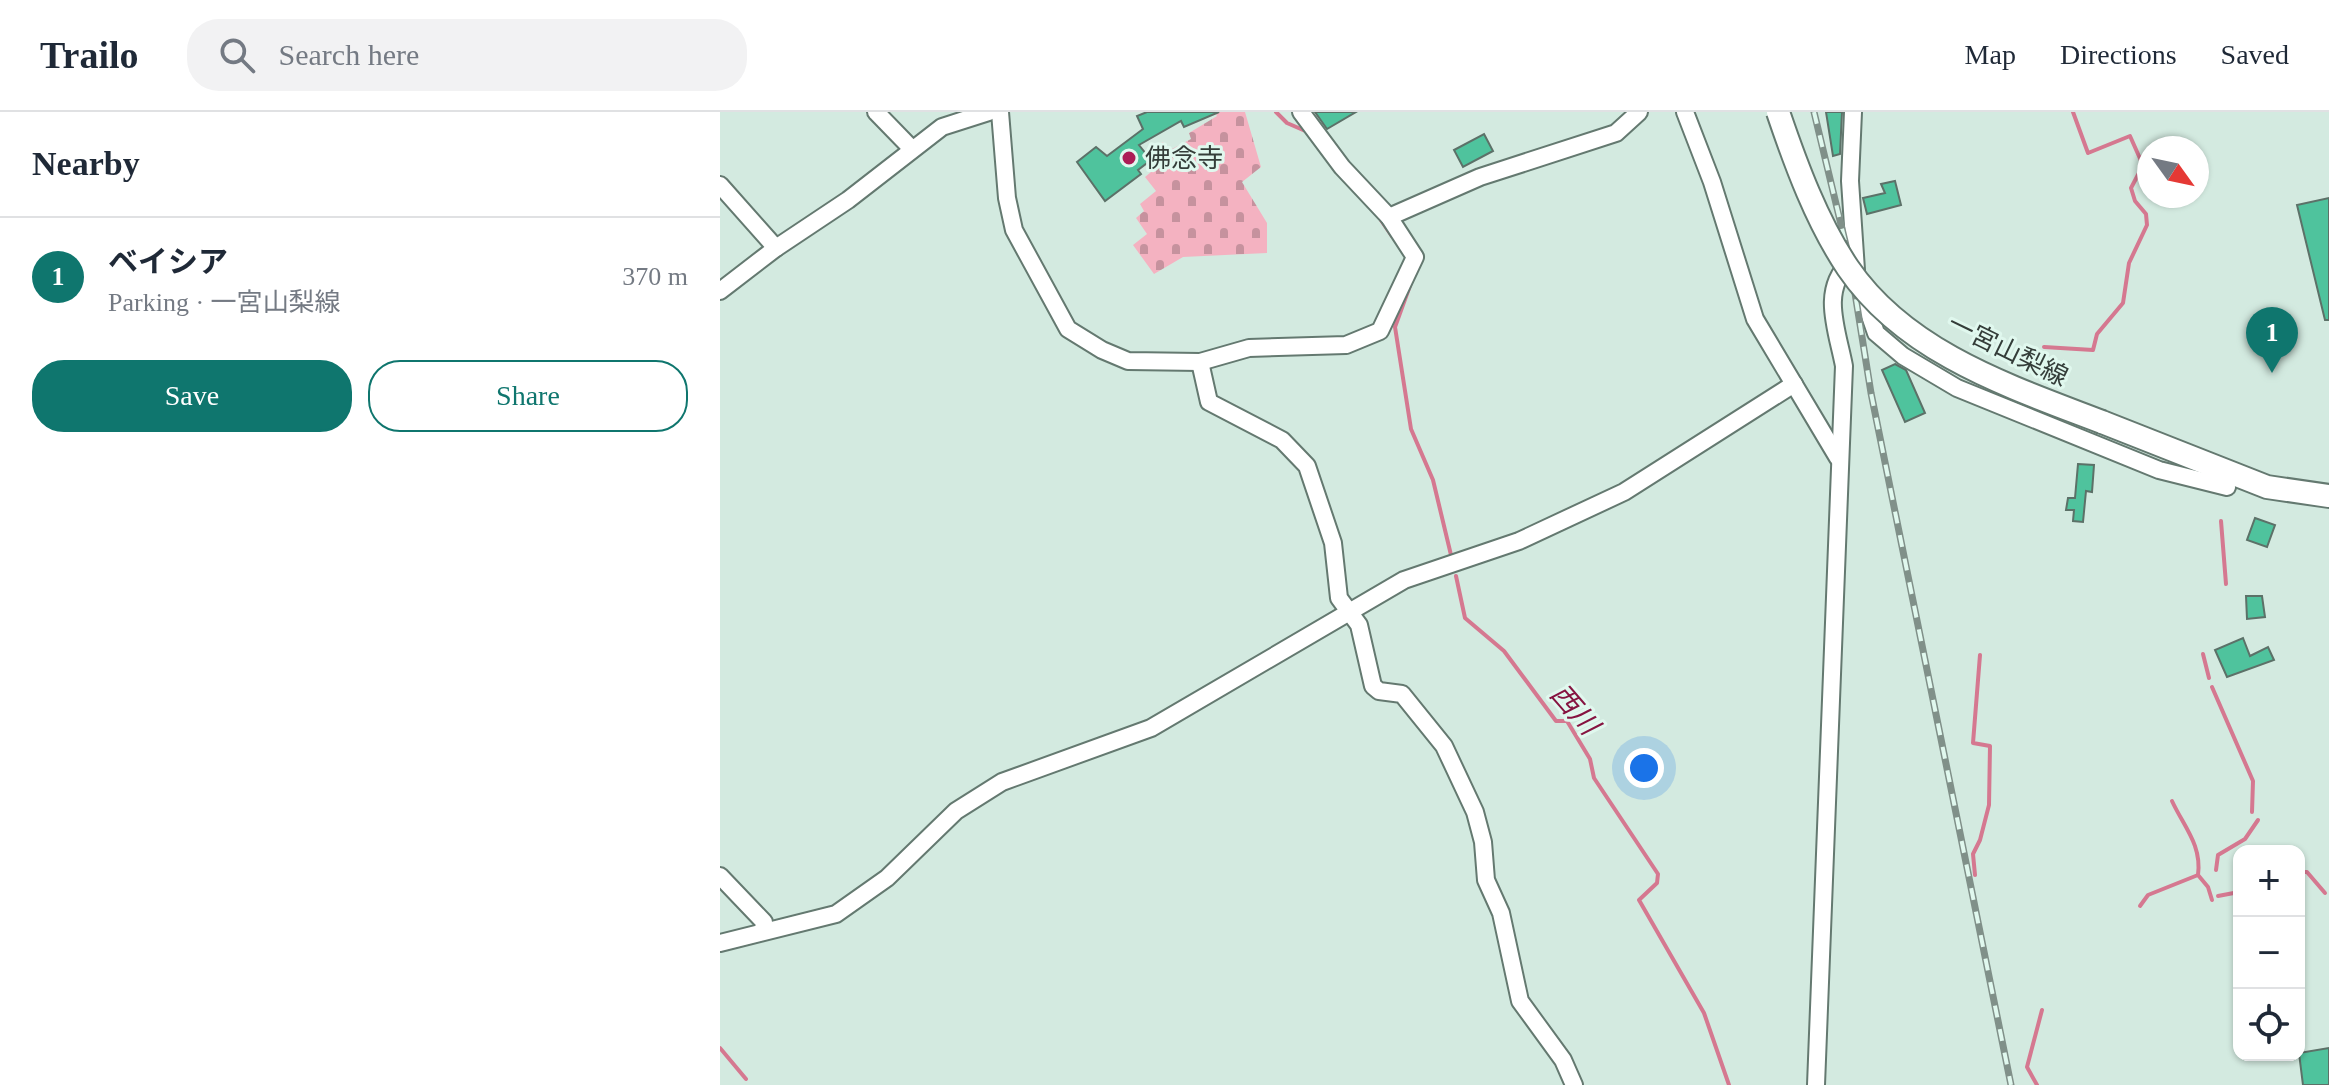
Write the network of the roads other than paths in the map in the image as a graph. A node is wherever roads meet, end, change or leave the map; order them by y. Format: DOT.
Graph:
graph roads {
  1 [pos="876,112"];
  2 [pos="989,112"];
  3 [pos="1000,112"];
  4 [pos="1301,112"];
  5 [pos="1639,112"];
  6 [pos="1685,112"];
  7 [pos="1778,112"];
  8 [pos="1853,112"];
  9 [pos="911,148"];
  10 [pos="720,185"];
  11 [pos="1389,217"];
  12 [pos="776,248"];
  13 [pos="1856,276"];
  14 [pos="720,291"];
  15 [pos="1200,362"];
  16 [pos="1794,384"];
  17 [pos="1839,459"];
  18 [pos="2228,486"];
  19 [pos="2329,496"];
  20 [pos="1349,610"];
  21 [pos="720,876"];
  22 [pos="763,931"];
  23 [pos="720,943"];
  24 [pos="1574,1085"];
  25 [pos="1816,1085"];
  1 -- 9 [label="street"];
  2 -- 9 [label="street"];
  3 -- 15 [label="street"];
  4 -- 11 [label="street"];
  5 -- 11 [label="street"];
  6 -- 16 [label="street"];
  7 -- 18 [label="main road, 一宮山梨線, bridge"];
  8 -- 13 [label="street"];
  9 -- 12 [label="street"];
  10 -- 12 [label="street"];
  11 -- 15 [label="street"];
  12 -- 14 [label="street"];
  13 -- 17 [label="street"];
  13 -- 18 [label="street"];
  15 -- 20 [label="street"];
  16 -- 17 [label="street"];
  16 -- 20 [label="street"];
  17 -- 25 [label="street"];
  18 -- 19 [label="main road, 一宮山梨線"];
  20 -- 22 [label="street"];
  20 -- 24 [label="street"];
  21 -- 22 [label="street"];
  22 -- 23 [label="street"];
}
